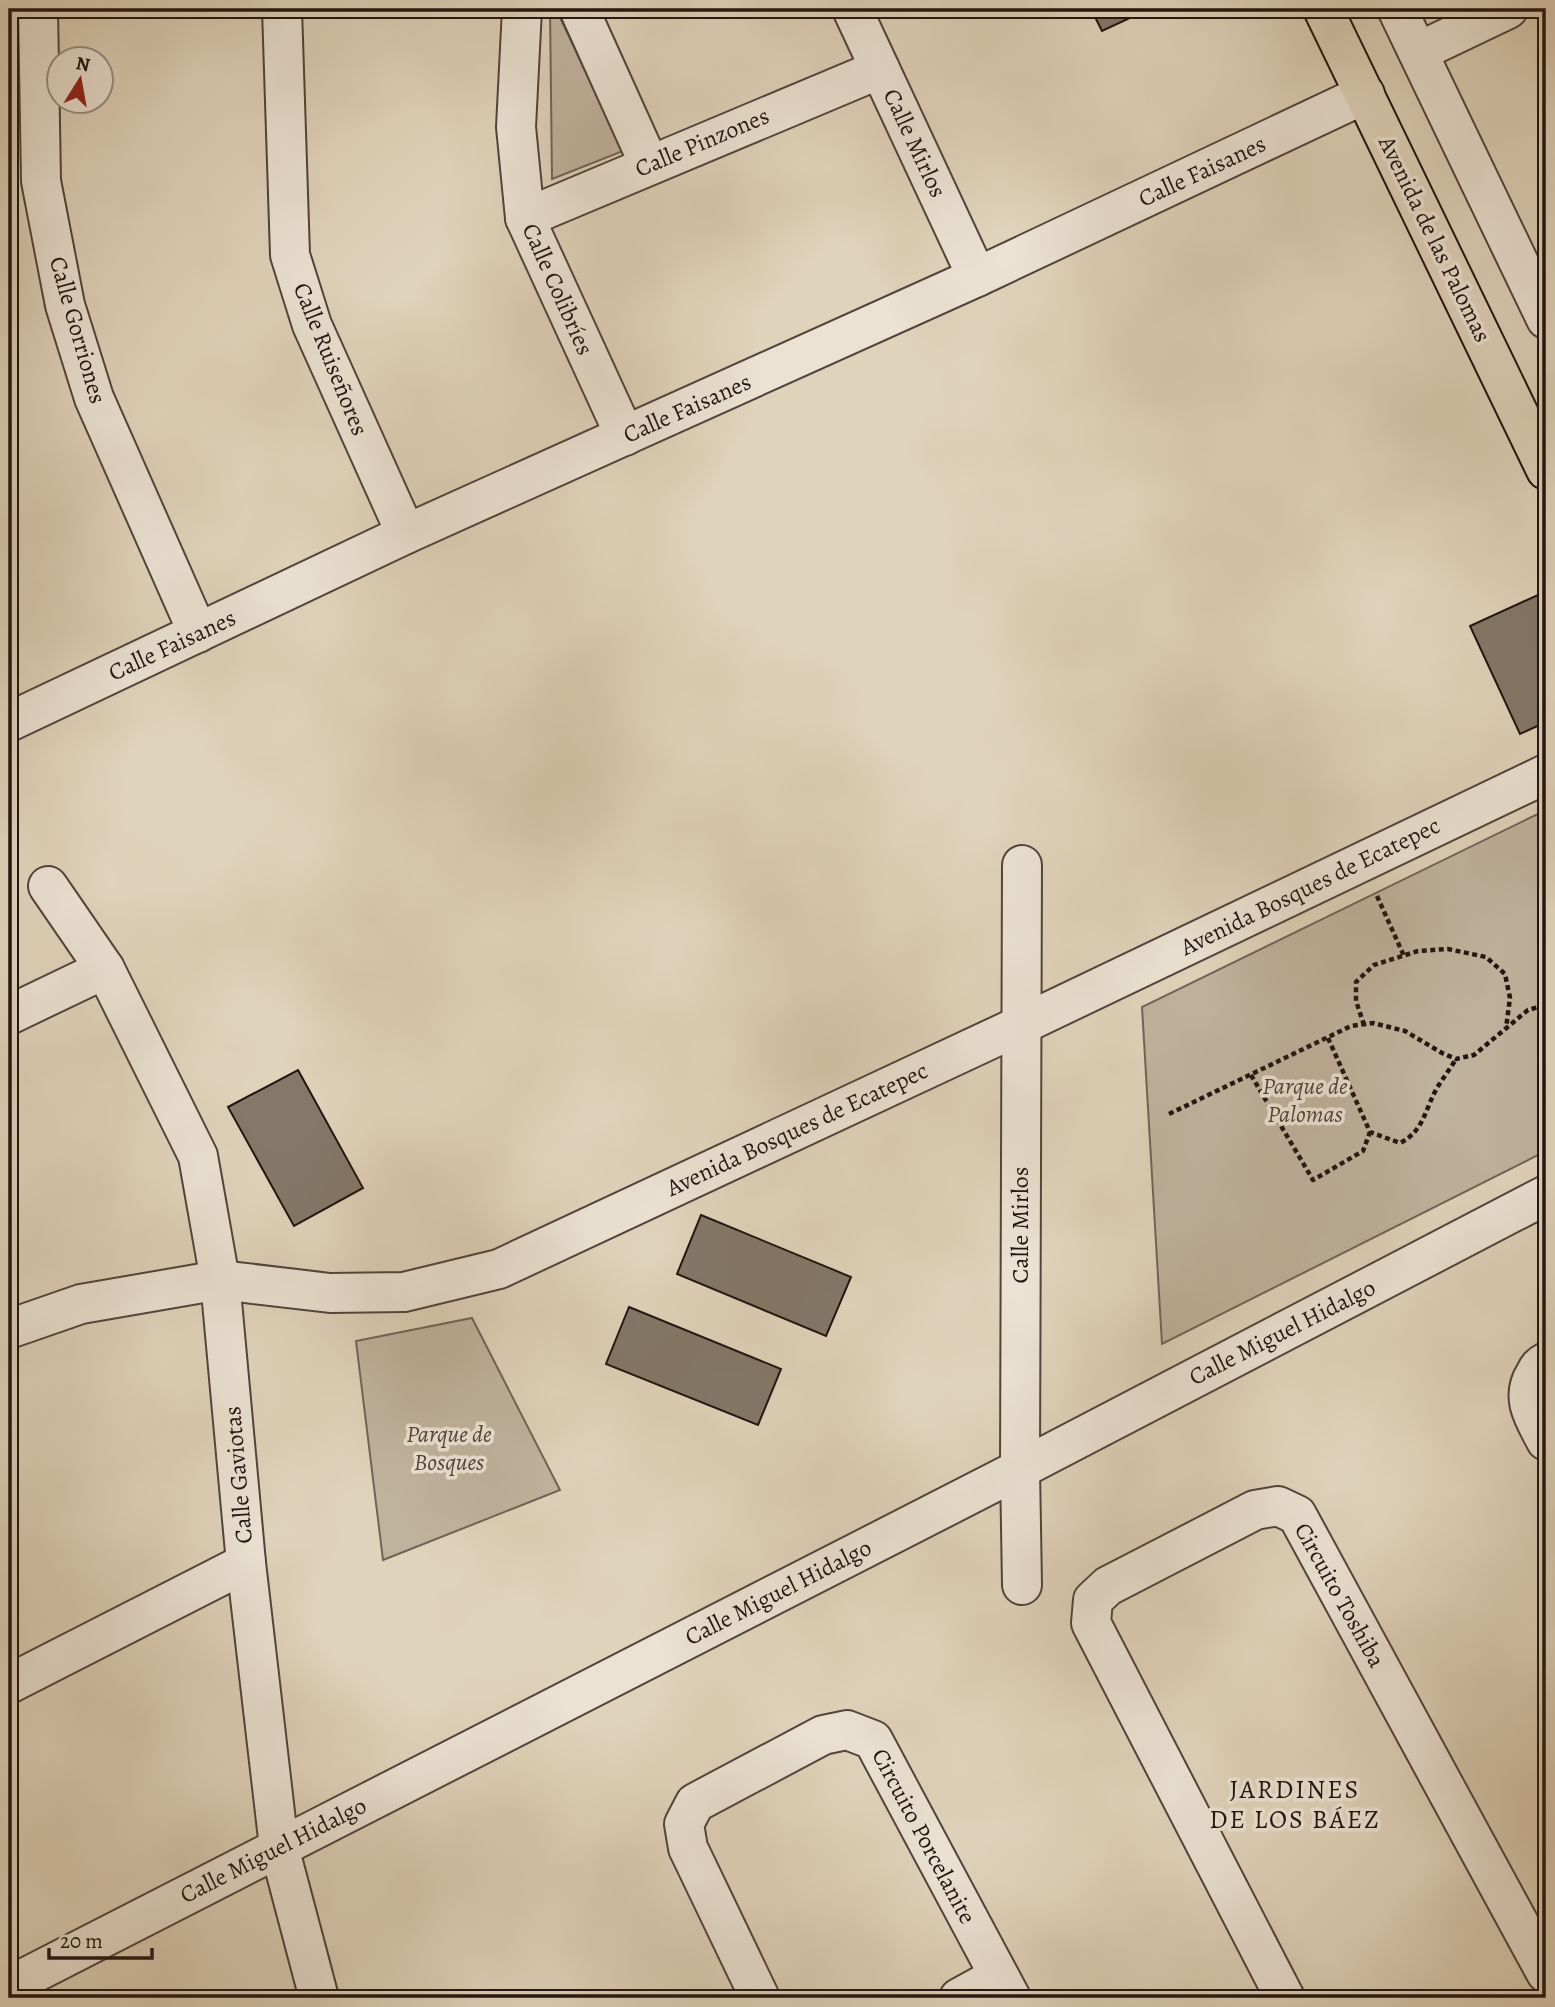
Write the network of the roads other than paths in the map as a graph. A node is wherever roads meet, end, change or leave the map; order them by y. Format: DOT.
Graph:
graph roads {
  1 [pos="38,9"];
  2 [pos="282,9"];
  3 [pos="522,9"];
  4 [pos="579,9"];
  5 [pos="852,9"];
  6 [pos="1323,9"];
  7 [pos="1397,9"];
  8 [pos="1508,9"];
  9 [pos="1418,52"];
  10 [pos="880,69"];
  11 [pos="1365,94"];
  12 [pos="649,164"];
  13 [pos="525,218"];
  14 [pos="977,277"];
  15 [pos="1538,280"];
  16 [pos="1546,318"];
  17 [pos="625,436"];
  18 [pos="1546,470"];
  19 [pos="406,534"];
  20 [pos="198,633"];
  21 [pos="9,722"];
  22 [pos="1546,774"];
  23 [pos="1022,865"];
  24 [pos="48,886"];
  25 [pos="105,969"];
  26 [pos="9,1015"];
  27 [pos="1021,1025"];
  28 [pos="1546,1195"];
  29 [pos="220,1280"];
  30 [pos="9,1329"];
  31 [pos="1546,1362"];
  32 [pos="1546,1441"];
  33 [pos="1020,1468"];
  34 [pos="246,1563"];
  35 [pos="1022,1585"];
  36 [pos="9,1684"];
  37 [pos="279,1847"];
  38 [pos="1546,1973"];
  39 [pos="9,1986"];
  40 [pos="1005,1987"];
  41 [pos="318,1998"];
  42 [pos="760,1998"];
  43 [pos="959,1998"];
  44 [pos="1285,1998"];
  1 -- 20 [label="street, Calle Gorriones"];
  2 -- 19 [label="street, Calle Ruiseñores"];
  3 -- 13 [label="street, Calle Colibríes"];
  4 -- 12 [label="street"];
  5 -- 10 [label="street, Calle Mirlos"];
  6 -- 11 [label="main road, Avenida de las Palomas"];
  7 -- 9 [label="street"];
  8 -- 9 [label="street"];
  9 -- 15 [label="street"];
  10 -- 12 [label="street, Calle Pinzones"];
  10 -- 14 [label="street, Calle Mirlos"];
  11 -- 14 [label="street, Calle Faisanes"];
  11 -- 18 [label="main road, Avenida de las Palomas"];
  12 -- 13 [label="street, Calle Pinzones"];
  13 -- 17 [label="street, Calle Colibríes"];
  14 -- 17 [label="street, Calle Faisanes"];
  15 -- 16 [label="street"];
  17 -- 19 [label="street, Calle Faisanes"];
  19 -- 20 [label="street, Calle Faisanes"];
  20 -- 21 [label="street, Calle Faisanes"];
  22 -- 27 [label="street, Avenida Bosques de Ecatepec"];
  23 -- 27 [label="street, Calle Mirlos"];
  24 -- 25 [label="street, Calle Gaviotas"];
  25 -- 26 [label="street"];
  25 -- 29 [label="street, Calle Gaviotas"];
  27 -- 29 [label="street, Avenida Bosques de Ecatepec"];
  27 -- 33 [label="street, Calle Mirlos"];
  28 -- 33 [label="street, Calle Miguel Hidalgo"];
  29 -- 30 [label="street, Avenida Bosques de Ecatepec"];
  29 -- 34 [label="street, Calle Gaviotas"];
  31 -- 32 [label="street"];
  33 -- 35 [label="street, Calle Mirlos"];
  33 -- 37 [label="street, Calle Miguel Hidalgo"];
  34 -- 36 [label="street"];
  34 -- 37 [label="street, Calle Gaviotas"];
  37 -- 39 [label="street, Calle Miguel Hidalgo"];
  37 -- 41 [label="street, Calle Gaviotas"];
  38 -- 44 [label="street, Circuito Toshiba"];
  40 -- 42 [label="street, Circuito Porcelanite"];
  40 -- 43 [label="street"];
}
